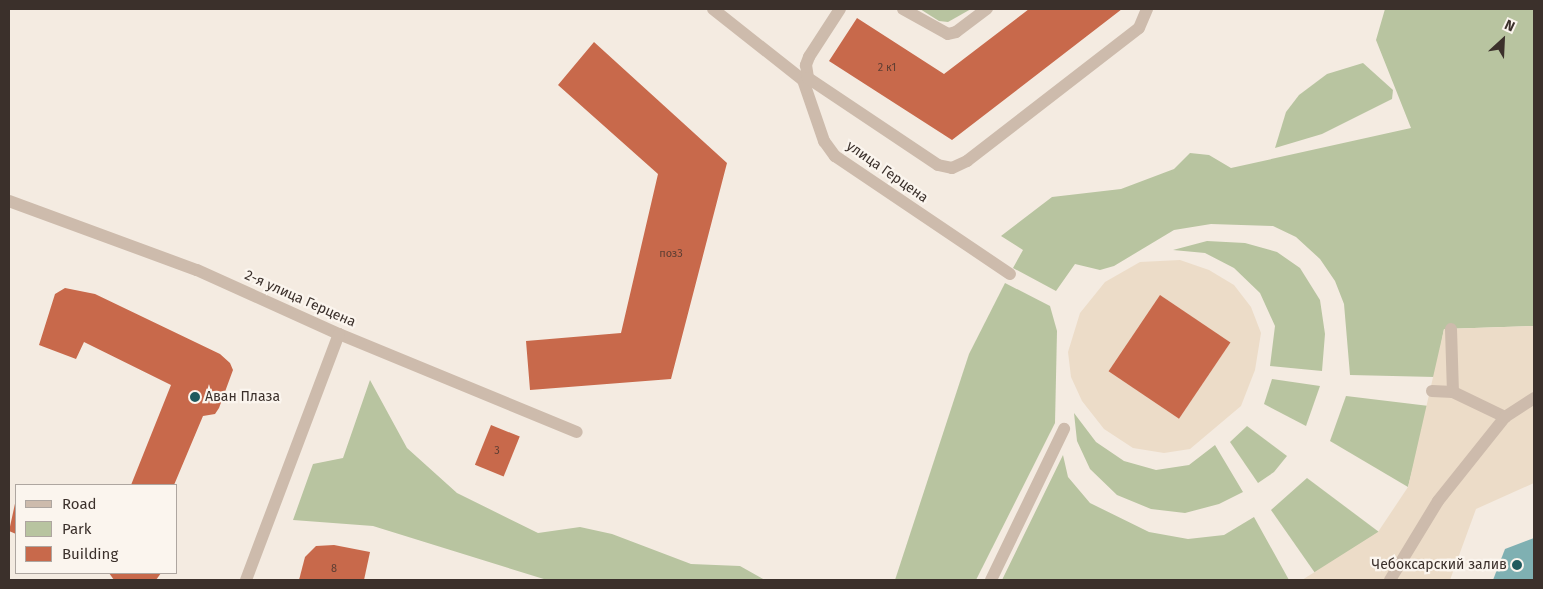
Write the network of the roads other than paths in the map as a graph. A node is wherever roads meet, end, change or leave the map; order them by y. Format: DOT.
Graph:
graph roads {
  1 [pos="713,9"];
  2 [pos="840,9"];
  3 [pos="903,9"];
  4 [pos="987,9"];
  5 [pos="1146,9"];
  6 [pos="9,201"];
  7 [pos="1010,274"];
  8 [pos="1451,328"];
  9 [pos="339,334"];
  10 [pos="1432,391"];
  11 [pos="1453,392"];
  12 [pos="1534,398"];
  13 [pos="1505,417"];
  14 [pos="1064,429"];
  15 [pos="577,432"];
  16 [pos="246,580"];
  17 [pos="991,580"];
  18 [pos="1390,580"];
  1 -- 7 [label="street, улица Герцена"];
  2 -- 5 [label="street"];
  3 -- 4 [label="street"];
  6 -- 9 [label="street, 2-я улица Герцена"];
  8 -- 11 [label="street"];
  9 -- 15 [label="street, 2-я улица Герцена"];
  9 -- 16 [label="street"];
  10 -- 11 [label="street"];
  11 -- 13 [label="street"];
  12 -- 13 [label="street"];
  13 -- 18 [label="street"];
  14 -- 17 [label="street"];
}
